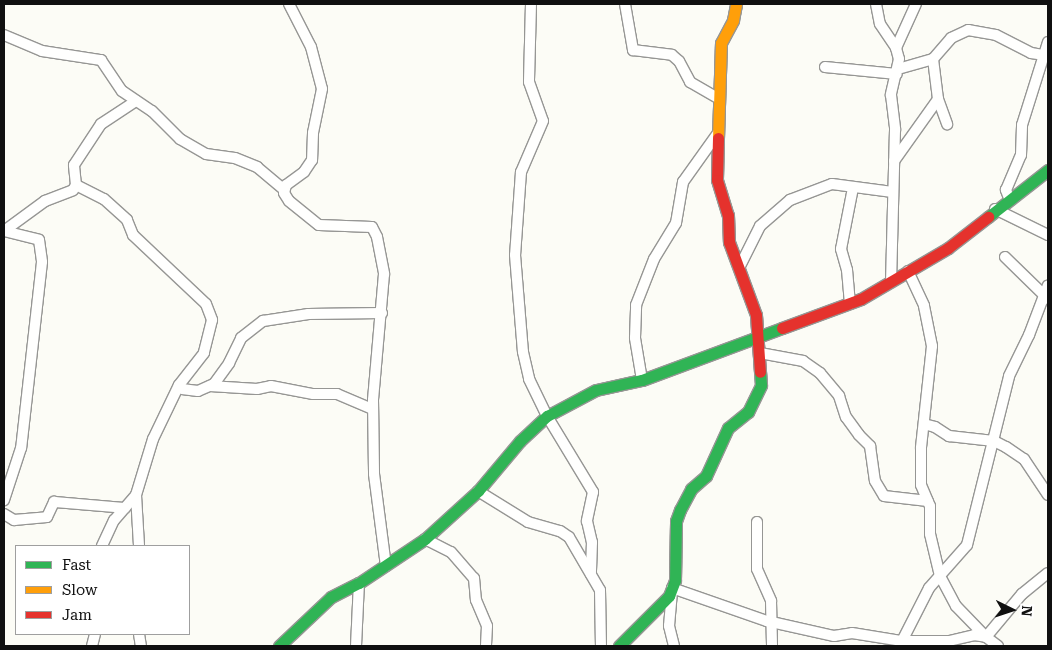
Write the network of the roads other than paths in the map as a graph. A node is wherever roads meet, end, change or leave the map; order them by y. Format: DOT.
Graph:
graph roads {
  1 [pos="289,4"];
  2 [pos="531,4"];
  3 [pos="625,4"];
  4 [pos="736,4"];
  5 [pos="876,4"];
  6 [pos="916,4"];
  7 [pos="4,34"];
  8 [pos="1048,42"];
  9 [pos="896,48"];
  10 [pos="1043,55"];
  11 [pos="934,59"];
  12 [pos="825,67"];
  13 [pos="897,71"];
  14 [pos="718,98"];
  15 [pos="938,99"];
  16 [pos="136,101"];
  17 [pos="947,124"];
  18 [pos="718,133"];
  19 [pos="894,161"];
  20 [pos="1048,170"];
  21 [pos="76,185"];
  22 [pos="853,188"];
  23 [pos="284,190"];
  24 [pos="892,192"];
  25 [pos="1009,198"];
  26 [pos="995,210"];
  27 [pos="4,231"];
  28 [pos="1048,235"];
  29 [pos="1005,257"];
  30 [pos="739,268"];
  31 [pos="908,271"];
  32 [pos="890,282"];
  33 [pos="1048,285"];
  34 [pos="1047,297"];
  35 [pos="850,304"];
  36 [pos="382,313"];
  37 [pos="756,336"];
  38 [pos="760,353"];
  39 [pos="642,380"];
  40 [pos="210,386"];
  41 [pos="182,389"];
  42 [pos="373,409"];
  43 [pos="547,416"];
  44 [pos="924,424"];
  45 [pos="994,441"];
  46 [pos="478,491"];
  47 [pos="1048,494"];
  48 [pos="136,495"];
  49 [pos="4,500"];
  50 [pos="928,502"];
  51 [pos="125,508"];
  52 [pos="4,514"];
  53 [pos="757,522"];
  54 [pos="425,539"];
  55 [pos="102,545"];
  56 [pos="139,545"];
  57 [pos="386,566"];
  58 [pos="1048,573"];
  59 [pos="591,574"];
  60 [pos="940,576"];
  61 [pos="359,583"];
  62 [pos="672,588"];
  63 [pos="772,621"];
  64 [pos="986,637"];
  65 [pos="901,644"];
  66 [pos="280,646"];
  67 [pos="356,646"];
  68 [pos="486,646"];
  69 [pos="601,646"];
  70 [pos="619,646"];
  71 [pos="674,646"];
  72 [pos="772,646"];
  73 [pos="998,646"];
  1 -- 23 [label="street"];
  2 -- 43 [label="street"];
  3 -- 14 [label="street"];
  4 -- 14 [label="street"];
  5 -- 9 [label="street"];
  6 -- 9 [label="street"];
  7 -- 16 [label="street"];
  8 -- 10 [label="street"];
  9 -- 13 [label="street"];
  10 -- 11 [label="street"];
  10 -- 25 [label="street"];
  11 -- 13 [label="street"];
  11 -- 15 [label="street"];
  12 -- 13 [label="street"];
  13 -- 19 [label="street"];
  14 -- 18 [label="street"];
  15 -- 17 [label="street"];
  15 -- 19 [label="street"];
  16 -- 21 [label="street"];
  16 -- 23 [label="street"];
  18 -- 30 [label="street"];
  18 -- 39 [label="street"];
  19 -- 24 [label="street"];
  20 -- 25 [label="street"];
  21 -- 27 [label="street"];
  21 -- 48 [label="street"];
  22 -- 24 [label="street"];
  22 -- 30 [label="street"];
  22 -- 35 [label="street"];
  23 -- 36 [label="street"];
  24 -- 32 [label="street"];
  25 -- 26 [label="street"];
  26 -- 28 [label="street"];
  26 -- 31 [label="street"];
  27 -- 49 [label="street"];
  29 -- 34 [label="street"];
  30 -- 37 [label="street"];
  31 -- 32 [label="street"];
  31 -- 44 [label="street"];
  32 -- 35 [label="street"];
  33 -- 34 [label="street"];
  34 -- 45 [label="street"];
  35 -- 37 [label="street"];
  36 -- 40 [label="street"];
  36 -- 42 [label="street"];
  37 -- 38 [label="street"];
  37 -- 39 [label="street"];
  38 -- 50 [label="street"];
  38 -- 62 [label="street"];
  39 -- 43 [label="street"];
  40 -- 41 [label="street"];
  40 -- 42 [label="street"];
  42 -- 57 [label="street"];
  43 -- 46 [label="street"];
  43 -- 59 [label="street"];
  44 -- 45 [label="street"];
  44 -- 50 [label="street"];
  45 -- 47 [label="street"];
  45 -- 60 [label="street"];
  46 -- 54 [label="street"];
  46 -- 59 [label="street"];
  48 -- 51 [label="street"];
  48 -- 56 [label="street"];
  50 -- 60 [label="street"];
  51 -- 52 [label="street"];
  51 -- 55 [label="street"];
  53 -- 63 [label="street"];
  54 -- 57 [label="street"];
  54 -- 68 [label="street"];
  57 -- 61 [label="street"];
  58 -- 64 [label="street"];
  59 -- 69 [label="street"];
  60 -- 64 [label="street"];
  60 -- 65 [label="street"];
  61 -- 66 [label="street"];
  61 -- 67 [label="street"];
  62 -- 63 [label="street"];
  62 -- 70 [label="street"];
  62 -- 71 [label="street"];
  63 -- 65 [label="street"];
  63 -- 72 [label="street"];
  64 -- 65 [label="street"];
  64 -- 73 [label="street"];
}
